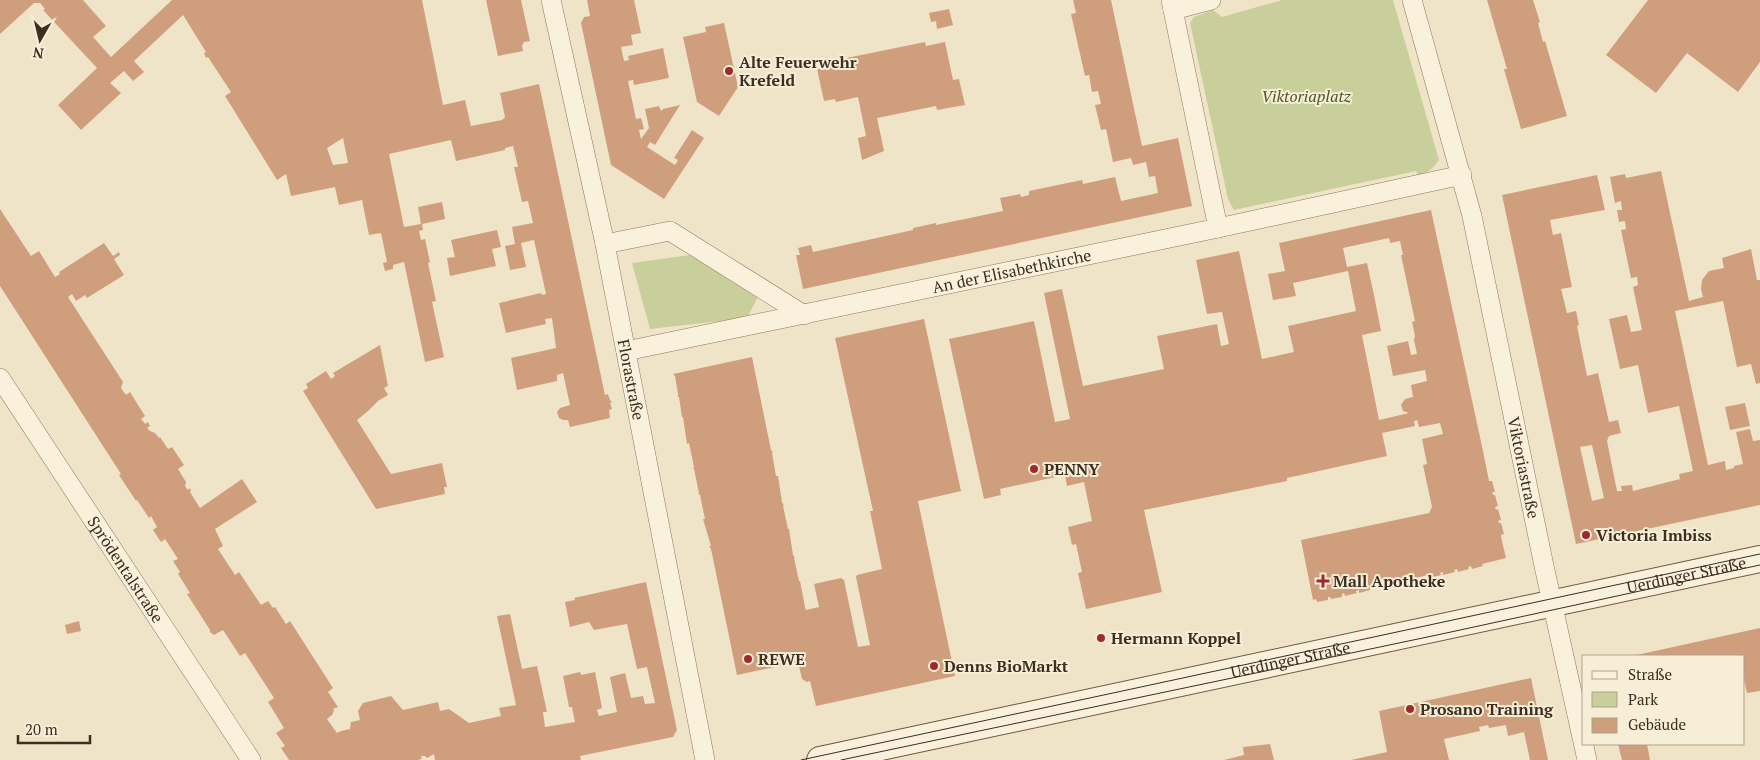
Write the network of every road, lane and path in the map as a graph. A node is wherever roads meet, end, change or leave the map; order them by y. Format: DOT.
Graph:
graph roads {
  1 [pos="551,0"];
  2 [pos="1211,0"];
  3 [pos="1412,0"];
  4 [pos="1172,5"];
  5 [pos="1462,175"];
  6 [pos="1218,228"];
  7 [pos="605,244"];
  8 [pos="804,315"];
  9 [pos="626,351"];
  10 [pos="0,378"];
  11 [pos="1760,559"];
  12 [pos="1552,604"];
  13 [pos="1582,738"];
  14 [pos="1584,745"];
  15 [pos="251,760"];
  16 [pos="705,760"];
  17 [pos="820,760"];
  18 [pos="1587,760"];
  1 -- 7 [label="street, Florastraße"];
  2 -- 4 [label="street"];
  3 -- 5 [label="street"];
  4 -- 6 [label="street"];
  5 -- 6 [label="street"];
  5 -- 12 [label="street, Viktoriastraße"];
  6 -- 8 [label="street, An der Elisabethkirche"];
  7 -- 8 [label="street"];
  7 -- 9 [label="street, Florastraße"];
  8 -- 9 [label="street, An der Elisabethkirche"];
  9 -- 16 [label="street, Florastraße"];
  10 -- 15 [label="street, Sprödentalstraße"];
  11 -- 12 [label="main road, Uerdinger Straße"];
  12 -- 13 [label="street, Viktoriastraße"];
  12 -- 17 [label="main road, Uerdinger Straße"];
  14 -- 18 [label="street, Viktoriastraße"];
}
